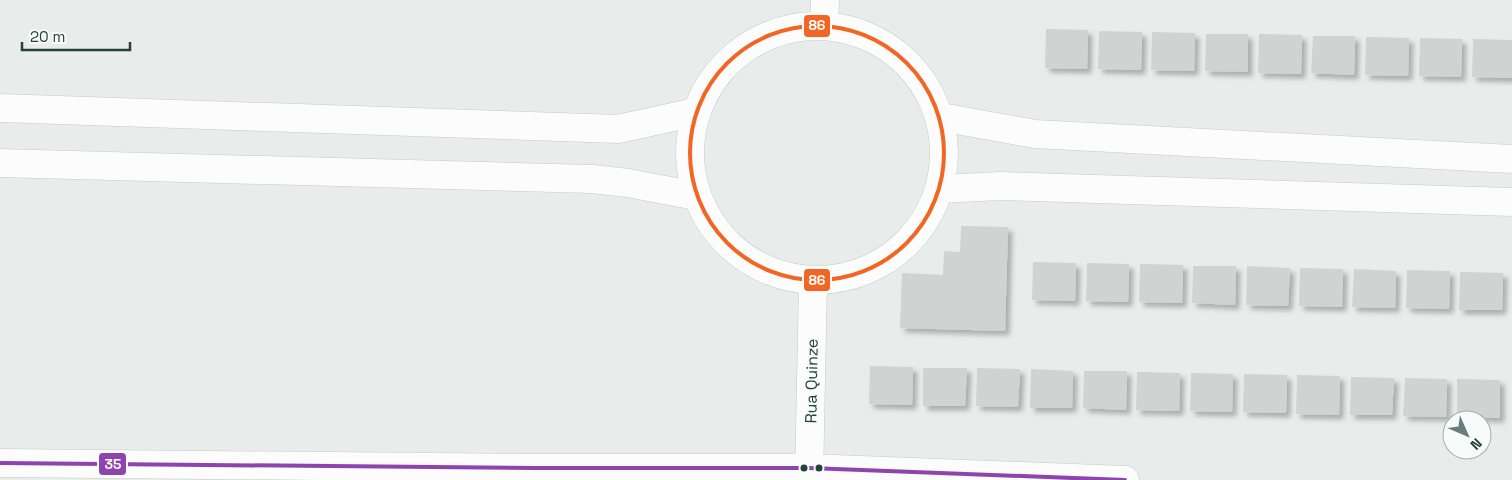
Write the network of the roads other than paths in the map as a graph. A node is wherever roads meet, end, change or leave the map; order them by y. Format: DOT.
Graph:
graph roads {
  1 [pos="824,12"];
  2 [pos="0,108"];
  3 [pos="696,112"];
  4 [pos="941,117"];
  5 [pos="1512,159"];
  6 [pos="0,163"];
  7 [pos="940,188"];
  8 [pos="696,196"];
  9 [pos="1512,202"];
  10 [pos="813,282"];
  11 [pos="0,463"];
  12 [pos="259,473"];
  13 [pos="535,474"];
  14 [pos="809,474"];
  15 [pos="1125,480"];
  1 -- 3 [label="street"];
  1 -- 4 [label="street"];
  2 -- 3 [label="street"];
  3 -- 8 [label="street"];
  4 -- 5 [label="street"];
  4 -- 7 [label="street"];
  6 -- 8 [label="street"];
  7 -- 9 [label="street"];
  7 -- 10 [label="street"];
  8 -- 10 [label="street"];
  10 -- 14 [label="street, Rua Quinze"];
  11 -- 12 [label="street"];
  12 -- 13 [label="street"];
  13 -- 14 [label="street"];
  14 -- 15 [label="street"];
}
